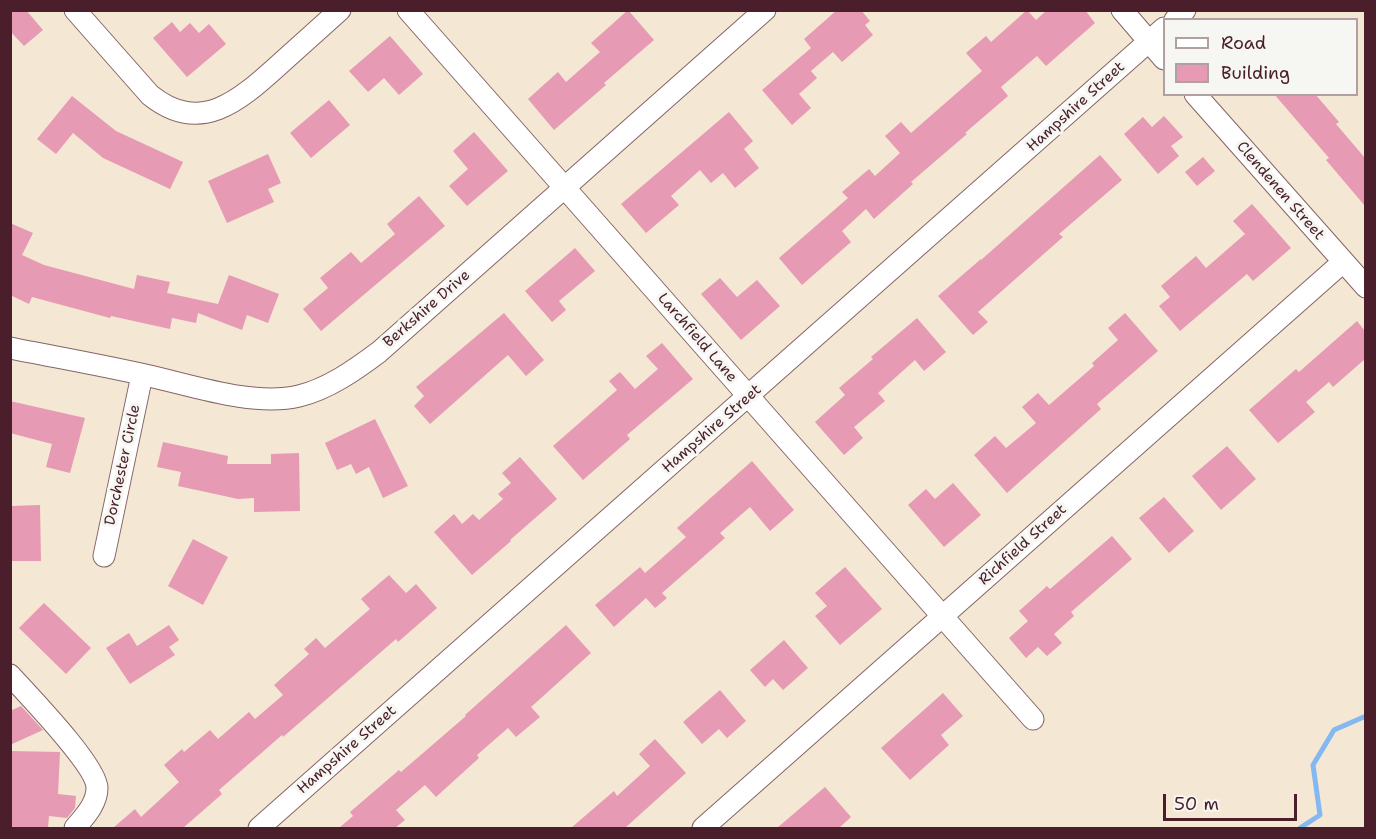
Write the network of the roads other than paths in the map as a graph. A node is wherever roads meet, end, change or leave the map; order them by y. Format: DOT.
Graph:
graph roads {
  1 [pos="75,10"];
  2 [pos="340,10"];
  3 [pos="408,10"];
  4 [pos="765,10"];
  5 [pos="1122,10"];
  6 [pos="1157,35"];
  7 [pos="1163,56"];
  8 [pos="1197,96"];
  9 [pos="564,188"];
  10 [pos="1343,262"];
  11 [pos="1365,287"];
  12 [pos="10,348"];
  13 [pos="142,375"];
  14 [pos="748,396"];
  15 [pos="104,556"];
  16 [pos="943,616"];
  17 [pos="10,675"];
  18 [pos="1033,719"];
  19 [pos="75,828"];
  20 [pos="259,828"];
  21 [pos="703,828"];
  1 -- 2 [label="street"];
  3 -- 9 [label="street, Larchfield Lane"];
  4 -- 9 [label="street, Berkshire Drive"];
  5 -- 6 [label="street"];
  6 -- 7 [label="street"];
  6 -- 14 [label="street, Hampshire Street"];
  8 -- 10 [label="street, Clendenen Street"];
  9 -- 13 [label="street, Berkshire Drive"];
  9 -- 14 [label="street, Larchfield Lane"];
  10 -- 11 [label="street, Clendenen Street"];
  10 -- 16 [label="street, Richfield Street"];
  12 -- 13 [label="street, Berkshire Drive"];
  13 -- 15 [label="street, Dorchester Circle"];
  14 -- 16 [label="street, Larchfield Lane"];
  14 -- 20 [label="street, Hampshire Street"];
  16 -- 18 [label="street, Larchfield Lane"];
  16 -- 21 [label="street, Richfield Street"];
  17 -- 19 [label="street"];
}
